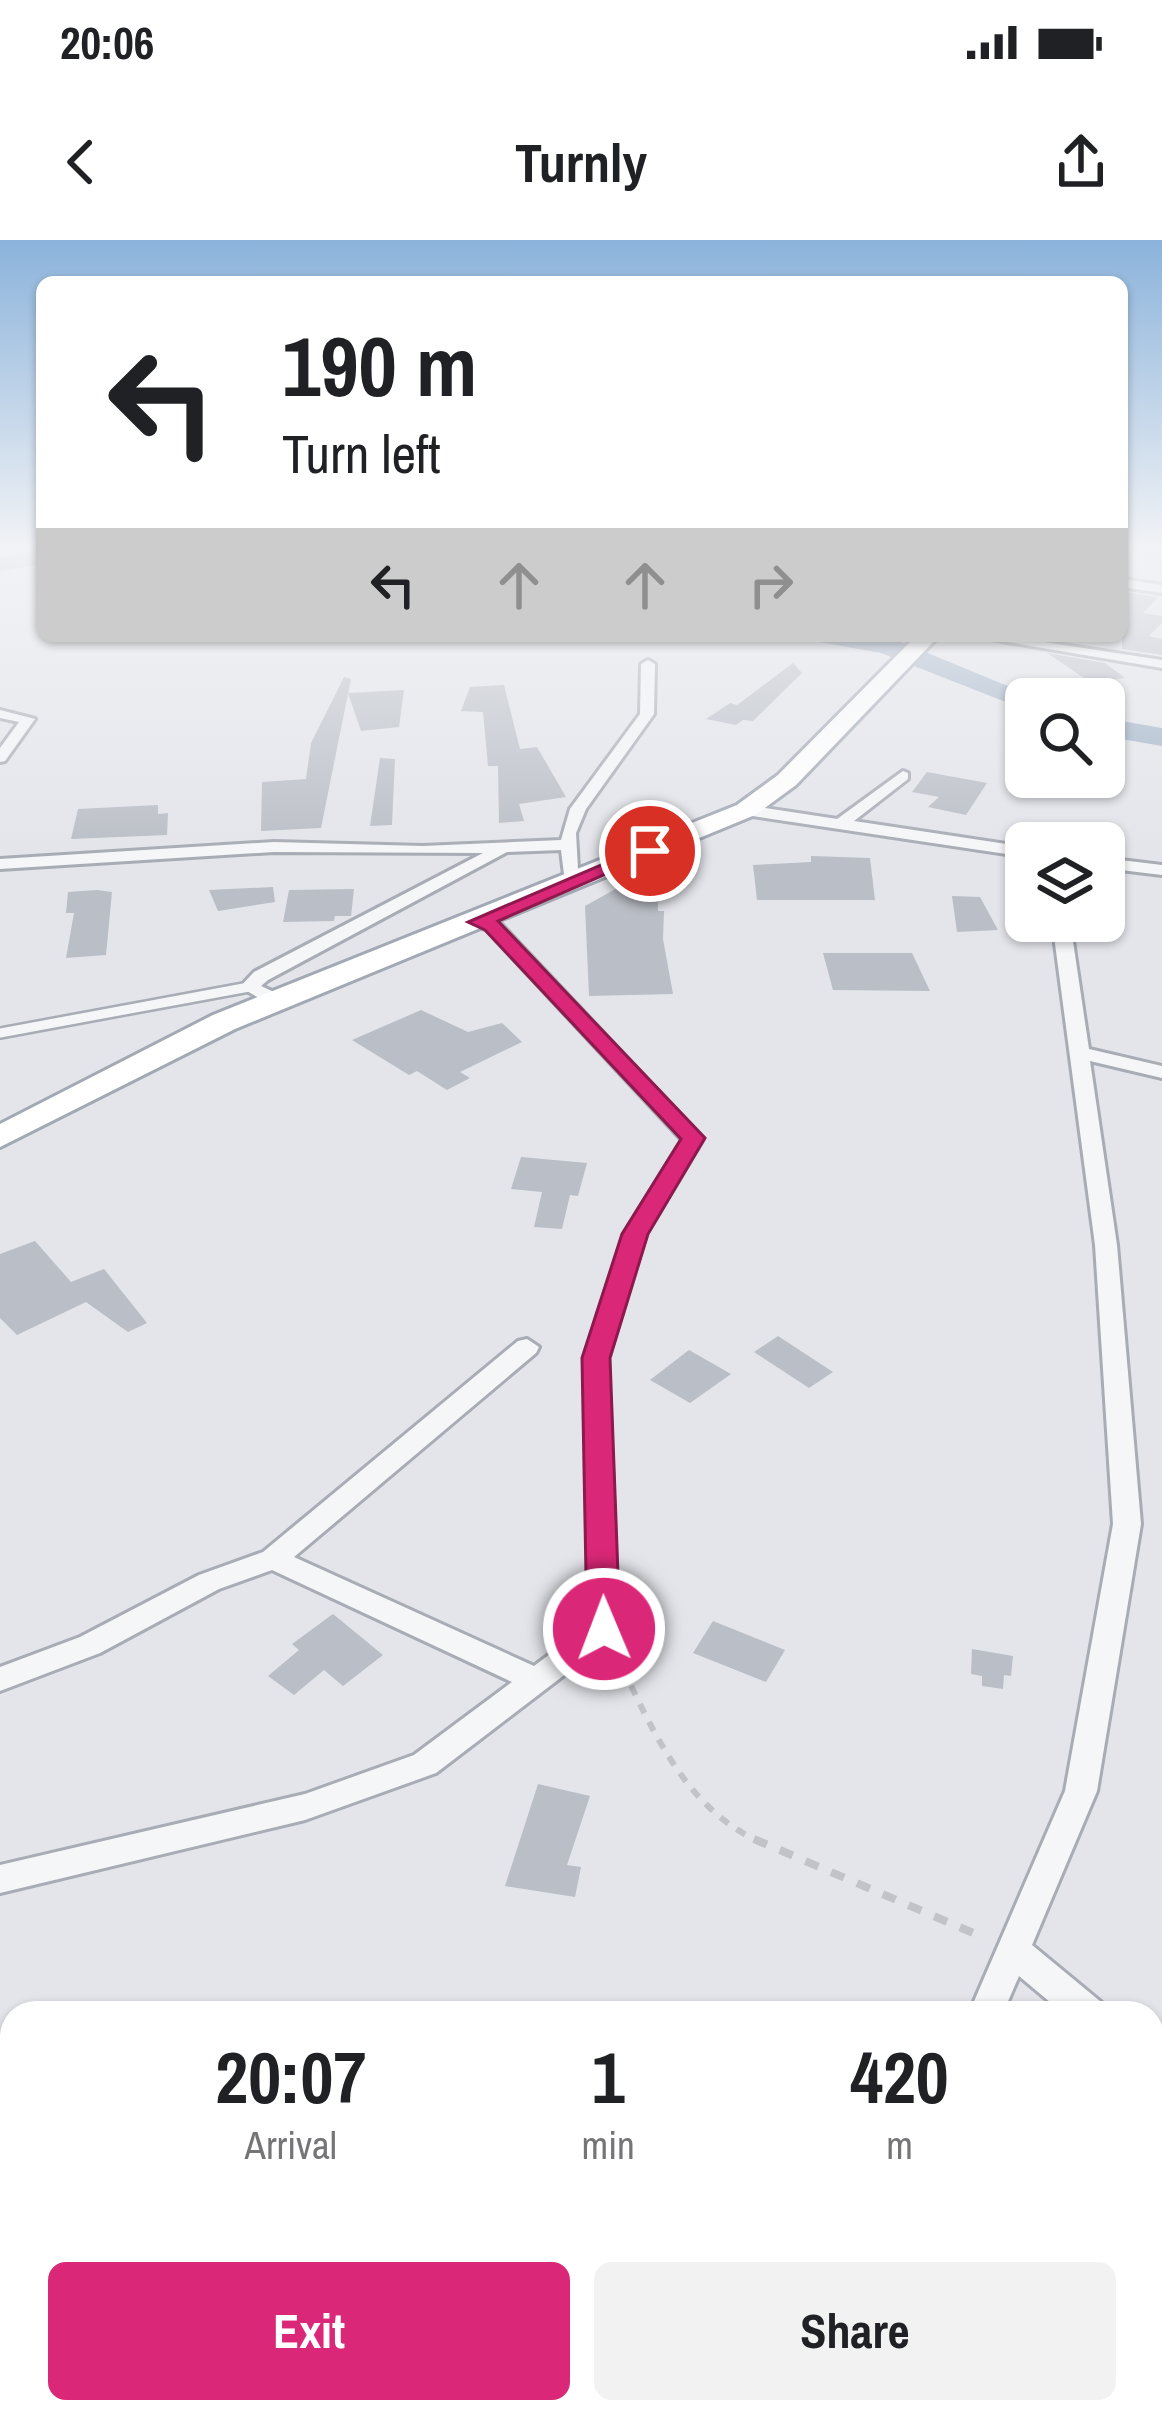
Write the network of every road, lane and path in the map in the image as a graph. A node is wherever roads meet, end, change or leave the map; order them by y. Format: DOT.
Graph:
graph roads {
  1 [pos="912,652"];
  2 [pos="1103,652"];
  3 [pos="648,664"];
  4 [pos="1162,664"];
  5 [pos="0,714"];
  6 [pos="0,758"];
  7 [pos="902,776"];
  8 [pos="746,810"];
  9 [pos="838,826"];
  10 [pos="569,844"];
  11 [pos="508,847"];
  12 [pos="1005,849"];
  13 [pos="0,864"];
  14 [pos="1125,866"];
  15 [pos="1162,870"];
  16 [pos="573,883"];
  17 [pos="478,922"];
  18 [pos="1064,942"];
  19 [pos="249,987"];
  20 [pos="278,1001"];
  21 [pos="0,1033"];
  22 [pos="1081,1053"];
  23 [pos="1162,1072"];
  24 [pos="0,1137"];
  25 [pos="527,1347"];
  26 [pos="273,1559"];
  27 [pos="604,1629"];
  28 [pos="0,1679"];
  29 [pos="536,1680"];
  30 [pos="0,1879"];
  31 [pos="1012,1950"];
  32 [pos="991,2001"];
  33 [pos="1074,2001"];
  1 -- 8 [label="main road"];
  2 -- 4 [label="street"];
  3 -- 10 [label="street"];
  5 -- 6 [label="street"];
  7 -- 9 [label="street"];
  8 -- 9 [label="street"];
  8 -- 16 [label="main road"];
  9 -- 12 [label="street"];
  10 -- 11 [label="street"];
  10 -- 16 [label="street"];
  11 -- 13 [label="street"];
  11 -- 19 [label="street"];
  14 -- 15 [label="street"];
  16 -- 17 [label="main road"];
  17 -- 20 [label="main road"];
  17 -- 27 [label="street"];
  18 -- 22 [label="street"];
  19 -- 20 [label="street"];
  19 -- 21 [label="lane"];
  20 -- 24 [label="main road"];
  22 -- 23 [label="street"];
  22 -- 31 [label="street"];
  25 -- 26 [label="street"];
  26 -- 28 [label="street"];
  26 -- 29 [label="street"];
  27 -- 29 [label="street"];
  27 -- 31 [label="path"];
  29 -- 30 [label="street"];
  31 -- 32 [label="street"];
  31 -- 33 [label="street"];
}
